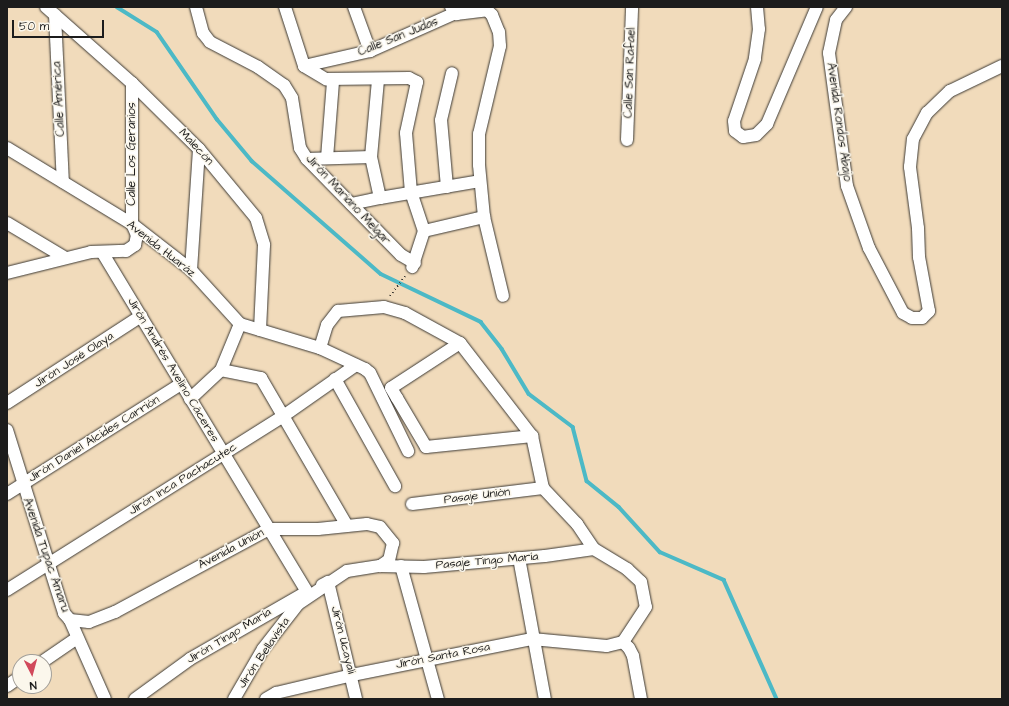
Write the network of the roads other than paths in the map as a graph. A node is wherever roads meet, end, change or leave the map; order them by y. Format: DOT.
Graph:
graph roads {
  1 [pos="196,7"];
  2 [pos="285,7"];
  3 [pos="354,7"];
  4 [pos="467,7"];
  5 [pos="632,7"];
  6 [pos="757,7"];
  7 [pos="817,7"];
  8 [pos="846,7"];
  9 [pos="453,10"];
  10 [pos="50,11"];
  11 [pos="370,51"];
  12 [pos="304,66"];
  13 [pos="1002,66"];
  14 [pos="452,73"];
  15 [pos="378,80"];
  16 [pos="333,81"];
  17 [pos="132,83"];
  18 [pos="627,140"];
  19 [pos="7,148"];
  20 [pos="199,149"];
  21 [pos="371,157"];
  22 [pos="327,158"];
  23 [pos="307,159"];
  24 [pos="480,181"];
  25 [pos="63,182"];
  26 [pos="447,187"];
  27 [pos="411,192"];
  28 [pos="380,198"];
  29 [pos="351,204"];
  30 [pos="484,217"];
  31 [pos="7,222"];
  32 [pos="132,224"];
  33 [pos="424,231"];
  34 [pos="102,252"];
  35 [pos="64,257"];
  36 [pos="191,270"];
  37 [pos="7,273"];
  38 [pos="503,296"];
  39 [pos="141,316"];
  40 [pos="240,324"];
  41 [pos="260,330"];
  42 [pos="460,343"];
  43 [pos="320,348"];
  44 [pos="356,365"];
  45 [pos="221,370"];
  46 [pos="335,379"];
  47 [pos="181,384"];
  48 [pos="190,399"];
  49 [pos="7,403"];
  50 [pos="282,417"];
  51 [pos="7,430"];
  52 [pos="532,436"];
  53 [pos="408,451"];
  54 [pos="224,454"];
  55 [pos="22,485"];
  56 [pos="396,486"];
  57 [pos="543,488"];
  58 [pos="7,494"];
  59 [pos="412,504"];
  60 [pos="346,526"];
  61 [pos="269,529"];
  62 [pos="594,549"];
  63 [pos="519,558"];
  64 [pos="48,564"];
  65 [pos="380,566"];
  66 [pos="401,566"];
  67 [pos="328,582"];
  68 [pos="7,590"];
  69 [pos="307,592"];
  70 [pos="70,620"];
  71 [pos="77,638"];
  72 [pos="532,639"];
  73 [pos="623,642"];
  74 [pos="52,655"];
  75 [pos="429,658"];
  76 [pos="352,675"];
  77 [pos="105,699"];
  78 [pos="135,699"];
  79 [pos="234,699"];
  80 [pos="266,699"];
  81 [pos="356,699"];
  82 [pos="438,699"];
  83 [pos="545,699"];
  84 [pos="641,699"];
  1 -- 23 [label="street, Jirón Mariano Melgar"];
  2 -- 12 [label="street"];
  3 -- 11 [label="street"];
  4 -- 9 [label="street, Calle San Judas"];
  5 -- 18 [label="street, Calle San Rafael"];
  6 -- 7 [label="street"];
  8 -- 13 [label="street, Avenida Rondos Abajo"];
  9 -- 11 [label="street, Calle San Judas"];
  9 -- 24 [label="street"];
  10 -- 17 [label="street, Malecón"];
  10 -- 25 [label="street, Calle América"];
  11 -- 12 [label="street, Calle San Judas"];
  12 -- 16 [label="street"];
  14 -- 26 [label="street"];
  15 -- 16 [label="street"];
  15 -- 21 [label="street"];
  15 -- 27 [label="street"];
  16 -- 22 [label="street"];
  17 -- 20 [label="street, Malecón"];
  17 -- 32 [label="street, Calle Los Geranios"];
  19 -- 25 [label="street, Avenida Huaráz"];
  20 -- 36 [label="street"];
  20 -- 41 [label="street, Malecón"];
  21 -- 22 [label="street"];
  21 -- 28 [label="street"];
  22 -- 23 [label="street"];
  23 -- 29 [label="street, Jirón Mariano Melgar"];
  24 -- 26 [label="street"];
  24 -- 30 [label="street"];
  25 -- 32 [label="street, Avenida Huaráz"];
  26 -- 27 [label="street"];
  27 -- 28 [label="street"];
  27 -- 33 [label="street"];
  28 -- 29 [label="street"];
  29 -- 33 [label="street, Jirón Mariano Melgar"];
  30 -- 33 [label="street"];
  30 -- 38 [label="street"];
  31 -- 35 [label="street"];
  32 -- 34 [label="street, Calle Los Geranios"];
  32 -- 36 [label="street, Avenida Huaráz"];
  34 -- 35 [label="street"];
  34 -- 39 [label="street, Jirón Andrés Avelino Cáceres"];
  35 -- 37 [label="street"];
  36 -- 40 [label="street, Avenida Huaráz"];
  39 -- 47 [label="street, Jirón Andrés Avelino Cáceres"];
  39 -- 49 [label="street, Jirón José Olaya"];
  40 -- 41 [label="street"];
  40 -- 45 [label="street"];
  41 -- 43 [label="street"];
  42 -- 43 [label="street"];
  42 -- 52 [label="street"];
  42 -- 52 [label="street"];
  43 -- 44 [label="street"];
  44 -- 46 [label="street, Jirón Inca Pachacutec"];
  44 -- 53 [label="street"];
  45 -- 48 [label="street"];
  45 -- 50 [label="street"];
  46 -- 50 [label="street, Jirón Inca Pachacutec"];
  46 -- 56 [label="street"];
  47 -- 48 [label="street, Jirón Andrés Avelino Cáceres"];
  47 -- 55 [label="street, Jirón Daniel Alcides Carrión"];
  48 -- 54 [label="street, Jirón Andrés Avelino Cáceres"];
  50 -- 54 [label="street, Jirón Inca Pachacutec"];
  50 -- 60 [label="street"];
  51 -- 55 [label="street, Avenida Tupac Amaru"];
  52 -- 57 [label="street"];
  54 -- 61 [label="street, Jirón Andrés Avelino Cáceres"];
  54 -- 64 [label="street, Jirón Inca Pachacutec"];
  55 -- 58 [label="street, Jirón Daniel Alcides Carrión"];
  55 -- 64 [label="street, Avenida Tupac Amaru"];
  57 -- 59 [label="street, Pasaje Unión"];
  57 -- 62 [label="street"];
  60 -- 61 [label="street, Avenida Unión"];
  60 -- 65 [label="street, Avenida Unión"];
  61 -- 69 [label="street, Jirón Andrés Avelino Cáceres"];
  61 -- 70 [label="street, Avenida Unión"];
  62 -- 63 [label="street, Pasaje Tingo María"];
  62 -- 73 [label="street"];
  63 -- 66 [label="street, Pasaje Tingo María"];
  63 -- 72 [label="street"];
  64 -- 68 [label="street, Jirón Inca Pachacutec"];
  64 -- 70 [label="street, Avenida Tupac Amaru"];
  65 -- 66 [label="street, Pasaje Tingo María"];
  65 -- 67 [label="street, Jirón Bellavista"];
  66 -- 75 [label="street"];
  67 -- 69 [label="street, Jirón Tingo María"];
  67 -- 76 [label="street, Jirón Ucayali"];
  67 -- 79 [label="street, Jirón Bellavista"];
  69 -- 78 [label="street, Jirón Tingo María"];
  70 -- 71 [label="street, Avenida Tupac Amaru"];
  71 -- 74 [label="street"];
  71 -- 77 [label="street, Avenida Tupac Amaru"];
  72 -- 73 [label="street, Jirón Santa Rosa"];
  72 -- 75 [label="street, Jirón Santa Rosa"];
  72 -- 83 [label="street"];
  73 -- 84 [label="street"];
  75 -- 76 [label="street, Jirón Santa Rosa"];
  75 -- 82 [label="street"];
  76 -- 80 [label="street, Jirón Santa Rosa"];
  76 -- 81 [label="street, Jirón Ucayali"];
}
